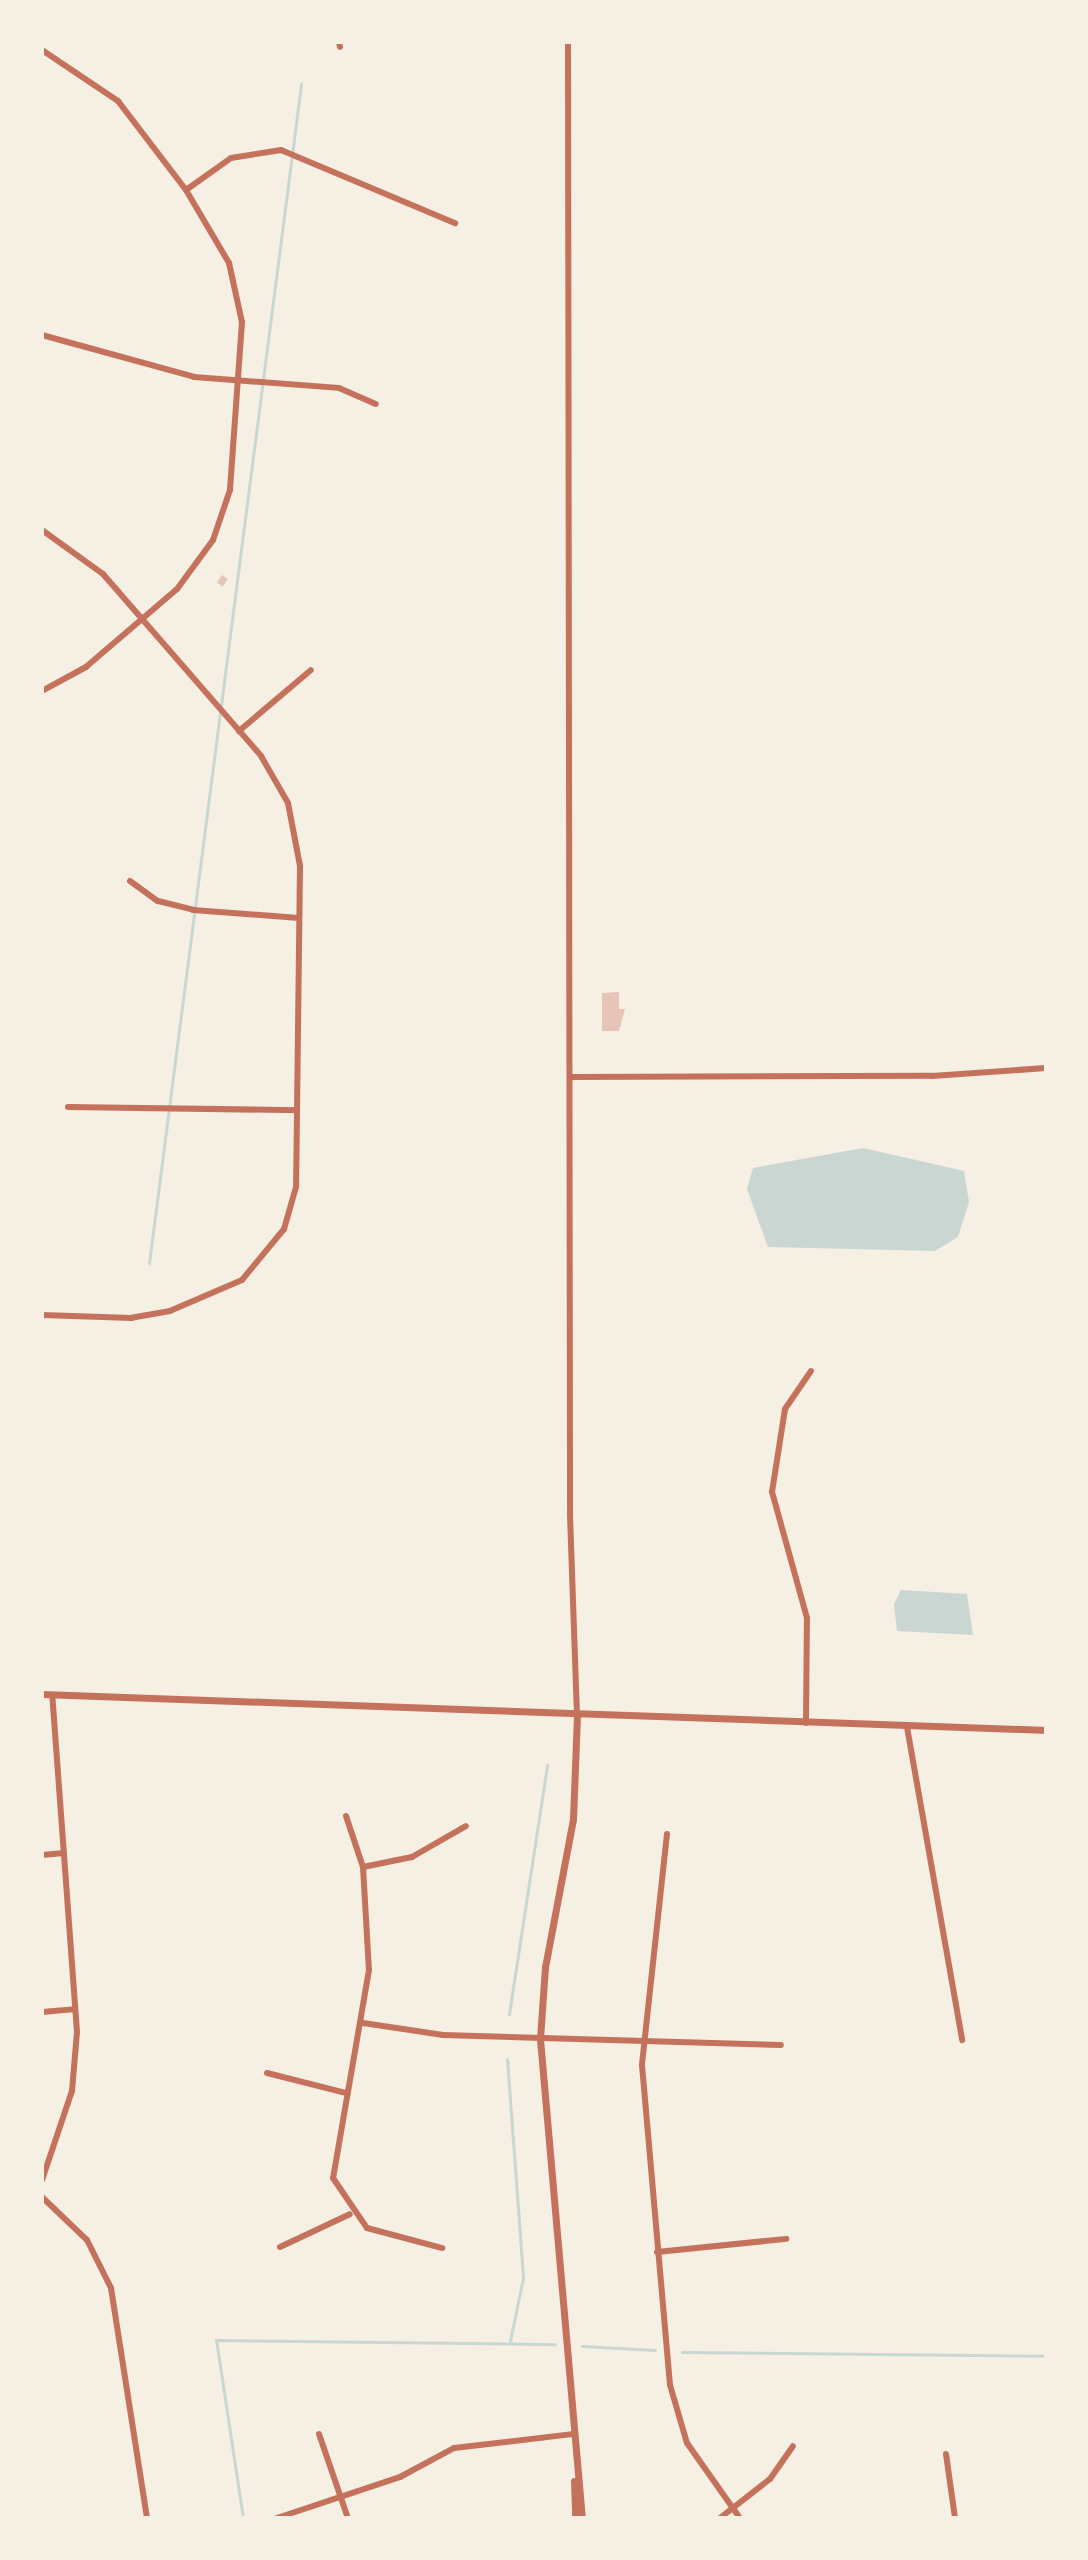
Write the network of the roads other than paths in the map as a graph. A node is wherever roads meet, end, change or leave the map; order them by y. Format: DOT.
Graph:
graph roads {
  1 [pos="568,42"];
  2 [pos="42,50"];
  3 [pos="186,190"];
  4 [pos="455,223"];
  5 [pos="42,335"];
  6 [pos="238,381"];
  7 [pos="376,404"];
  8 [pos="42,530"];
  9 [pos="141,620"];
  10 [pos="311,670"];
  11 [pos="42,691"];
  12 [pos="239,731"];
  13 [pos="130,881"];
  14 [pos="299,918"];
  15 [pos="1046,1068"];
  16 [pos="571,1077"];
  17 [pos="68,1107"];
  18 [pos="297,1110"];
  19 [pos="42,1315"];
  20 [pos="811,1371"];
  21 [pos="42,1694"];
  22 [pos="52,1695"];
  23 [pos="577,1715"];
  24 [pos="806,1723"];
  25 [pos="907,1727"];
  26 [pos="1046,1730"];
  27 [pos="346,1816"];
  28 [pos="466,1826"];
  29 [pos="667,1834"];
  30 [pos="64,1853"];
  31 [pos="42,1855"];
  32 [pos="363,1867"];
  33 [pos="75,2009"];
  34 [pos="42,2012"];
  35 [pos="363,2023"];
  36 [pos="540,2039"];
  37 [pos="962,2040"];
  38 [pos="642,2043"];
  39 [pos="781,2045"];
  40 [pos="267,2073"];
  41 [pos="346,2093"];
  42 [pos="42,2180"];
  43 [pos="42,2197"];
  44 [pos="350,2214"];
  45 [pos="786,2239"];
  46 [pos="280,2247"];
  47 [pos="442,2248"];
  48 [pos="657,2252"];
  49 [pos="319,2434"];
  50 [pos="574,2434"];
  51 [pos="793,2446"];
  52 [pos="946,2454"];
  53 [pos="340,2501"];
  54 [pos="733,2508"];
  55 [pos="147,2518"];
  56 [pos="277,2518"];
  57 [pos="348,2518"];
  58 [pos="575,2518"];
  59 [pos="582,2518"];
  60 [pos="720,2518"];
  61 [pos="740,2518"];
  62 [pos="955,2518"];
  1 -- 16 [label="street"];
  2 -- 3 [label="street"];
  3 -- 4 [label="street"];
  3 -- 6 [label="street"];
  5 -- 6 [label="street"];
  6 -- 7 [label="street"];
  6 -- 9 [label="street"];
  8 -- 9 [label="street"];
  9 -- 11 [label="street"];
  9 -- 12 [label="street"];
  10 -- 12 [label="street"];
  12 -- 14 [label="street"];
  13 -- 14 [label="street"];
  14 -- 18 [label="street"];
  15 -- 16 [label="street"];
  16 -- 23 [label="street"];
  17 -- 18 [label="street"];
  18 -- 19 [label="street"];
  20 -- 24 [label="street"];
  21 -- 22 [label="street"];
  22 -- 23 [label="street"];
  22 -- 30 [label="street"];
  23 -- 24 [label="street"];
  23 -- 36 [label="street"];
  24 -- 25 [label="street"];
  25 -- 26 [label="street"];
  25 -- 37 [label="street"];
  27 -- 32 [label="street"];
  28 -- 32 [label="street"];
  29 -- 38 [label="street"];
  30 -- 31 [label="street"];
  30 -- 33 [label="street"];
  32 -- 35 [label="street"];
  33 -- 34 [label="street"];
  33 -- 42 [label="street"];
  35 -- 36 [label="street"];
  35 -- 41 [label="street"];
  36 -- 38 [label="street"];
  36 -- 50 [label="street"];
  38 -- 39 [label="street"];
  38 -- 48 [label="street"];
  40 -- 41 [label="street"];
  41 -- 44 [label="street"];
  43 -- 55 [label="street"];
  44 -- 46 [label="street"];
  44 -- 47 [label="street"];
  45 -- 48 [label="street"];
  48 -- 54 [label="street"];
  49 -- 53 [label="street"];
  50 -- 53 [label="street"];
  50 -- 58 [label="street"];
  50 -- 59 [label="street"];
  51 -- 54 [label="street"];
  52 -- 62 [label="street"];
  53 -- 56 [label="street"];
  53 -- 57 [label="street"];
  54 -- 60 [label="street"];
  54 -- 61 [label="street"];
}
